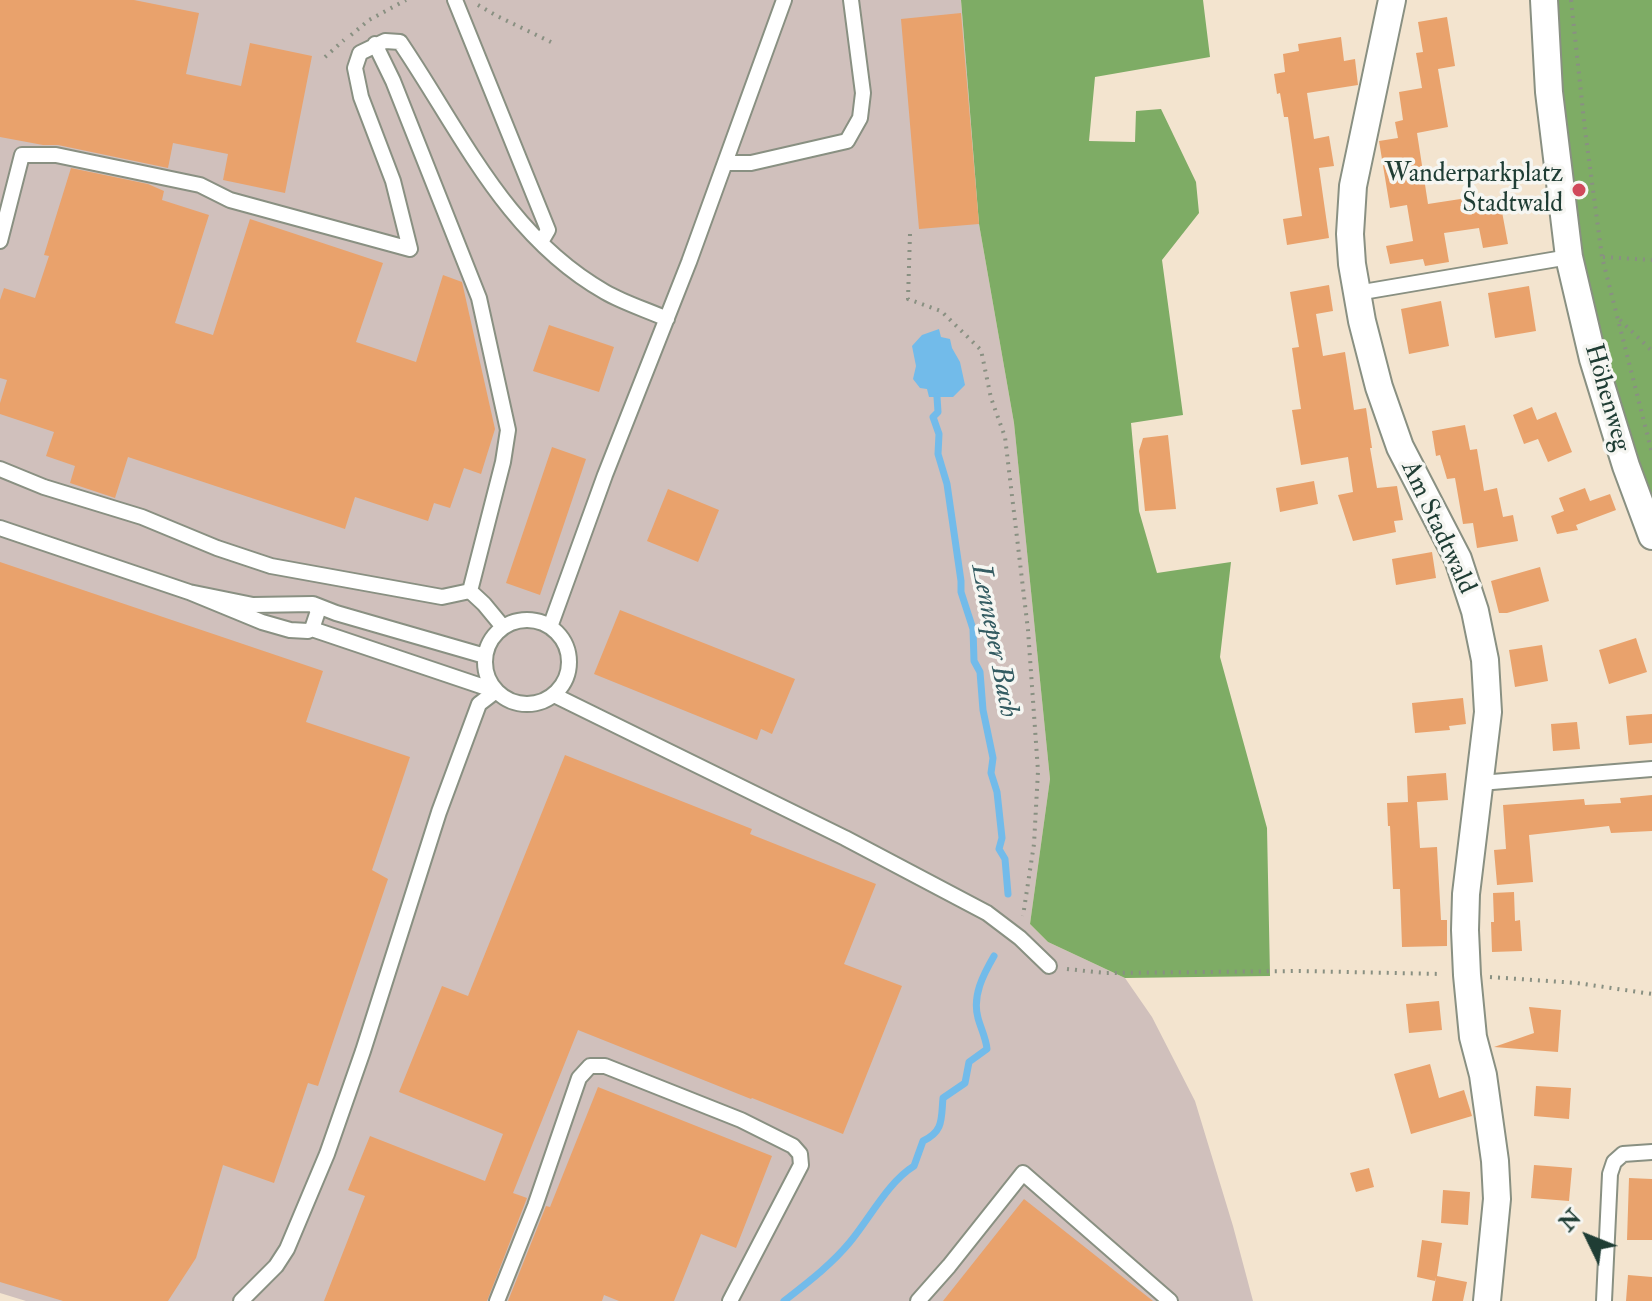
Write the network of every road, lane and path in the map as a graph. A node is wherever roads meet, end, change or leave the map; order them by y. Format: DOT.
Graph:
graph roads {
  1 [pos="406,0"];
  2 [pos="455,0"];
  3 [pos="475,0"];
  4 [pos="784,0"];
  5 [pos="851,0"];
  6 [pos="1392,0"];
  7 [pos="1544,0"];
  8 [pos="1571,0"];
  9 [pos="551,42"];
  10 [pos="375,44"];
  11 [pos="325,57"];
  12 [pos="725,163"];
  13 [pos="910,234"];
  14 [pos="0,241"];
  15 [pos="541,242"];
  16 [pos="1569,257"];
  17 [pos="1602,257"];
  18 [pos="1652,260"];
  19 [pos="1357,293"];
  20 [pos="1618,318"];
  21 [pos="667,319"];
  22 [pos="1652,351"];
  23 [pos="1652,453"];
  24 [pos="0,469"];
  25 [pos="0,528"];
  26 [pos="1652,536"];
  27 [pos="470,591"];
  28 [pos="189,592"];
  29 [pos="313,604"];
  30 [pos="503,627"];
  31 [pos="550,627"];
  32 [pos="312,629"];
  33 [pos="485,656"];
  34 [pos="496,691"];
  35 [pos="554,695"];
  36 [pos="1652,769"];
  37 [pos="1480,783"];
  38 [pos="1020,938"];
  39 [pos="1049,966"];
  40 [pos="1467,975"];
  41 [pos="1652,994"];
  42 [pos="1652,1152"];
  43 [pos="241,1301"];
  44 [pos="497,1301"];
  45 [pos="730,1301"];
  46 [pos="918,1301"];
  47 [pos="1170,1301"];
  48 [pos="1487,1301"];
  49 [pos="1604,1301"];
  1 -- 11 [label="path"];
  2 -- 15 [label="lane"];
  3 -- 9 [label="path"];
  4 -- 12 [label="lane"];
  5 -- 12 [label="lane"];
  6 -- 19 [label="street, Am Stadtwald"];
  7 -- 16 [label="street, Höhenweg"];
  8 -- 17 [label="path"];
  10 -- 14 [label="lane"];
  10 -- 15 [label="lane"];
  10 -- 27 [label="lane"];
  12 -- 21 [label="lane"];
  13 -- 38 [label="path"];
  15 -- 21 [label="lane"];
  16 -- 19 [label="lane"];
  16 -- 26 [label="street, Höhenweg"];
  17 -- 18 [label="path"];
  17 -- 20 [label="path"];
  19 -- 37 [label="street, Am Stadtwald"];
  20 -- 22 [label="path"];
  20 -- 23 [label="path"];
  21 -- 31 [label="lane"];
  24 -- 27 [label="lane"];
  25 -- 28 [label="lane"];
  27 -- 30 [label="lane"];
  28 -- 29 [label="lane"];
  28 -- 32 [label="lane"];
  29 -- 32 [label="lane"];
  29 -- 33 [label="lane"];
  30 -- 31 [label="lane"];
  30 -- 33 [label="lane"];
  31 -- 35 [label="lane"];
  32 -- 34 [label="lane"];
  33 -- 34 [label="lane"];
  34 -- 35 [label="lane"];
  34 -- 43 [label="lane"];
  35 -- 38 [label="lane"];
  36 -- 37 [label="lane"];
  37 -- 40 [label="street, Am Stadtwald"];
  38 -- 39 [label="lane"];
  39 -- 40 [label="path"];
  40 -- 41 [label="path"];
  40 -- 48 [label="street, Am Stadtwald"];
  42 -- 49 [label="lane"];
  44 -- 45 [label="lane"];
  46 -- 47 [label="lane"];
}
